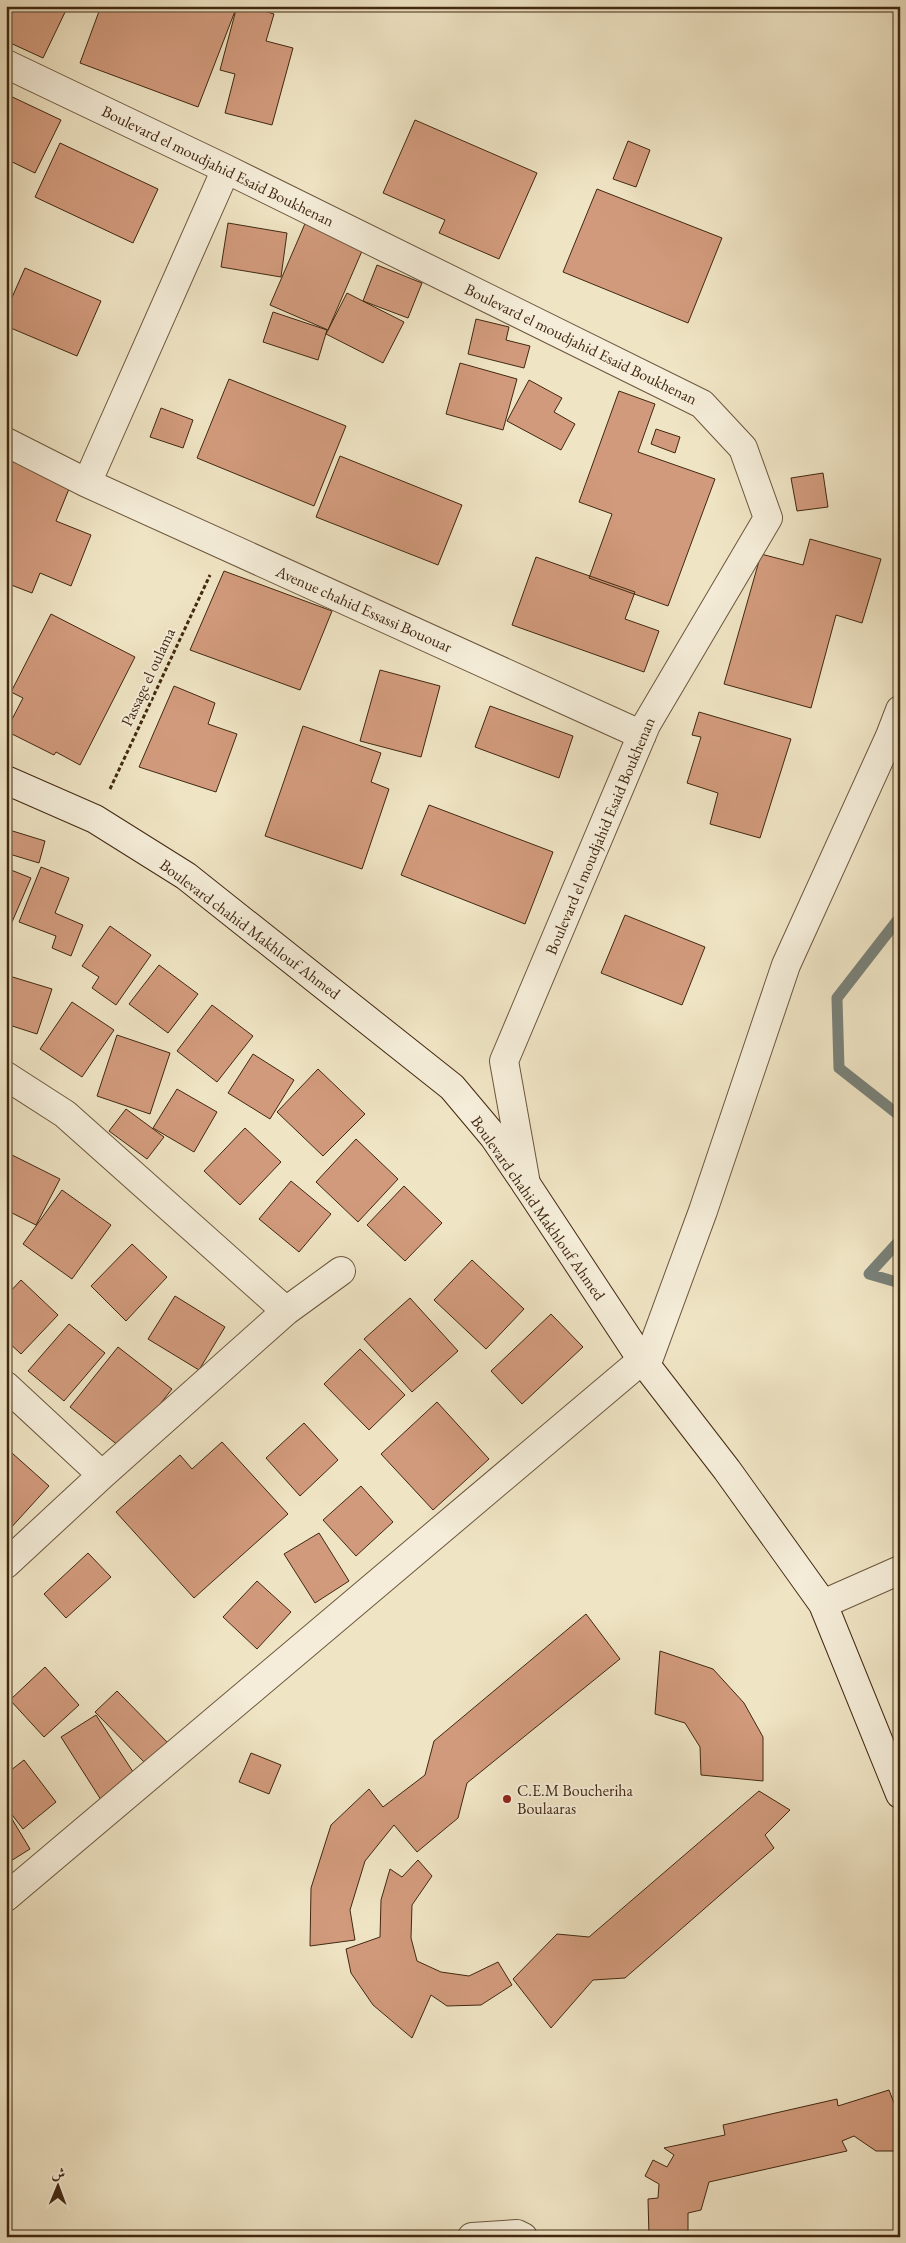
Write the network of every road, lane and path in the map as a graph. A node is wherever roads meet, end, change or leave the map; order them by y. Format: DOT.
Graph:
graph roads {
  1 [pos="6,64"];
  2 [pos="226,169"];
  3 [pos="6,442"];
  4 [pos="87,483"];
  5 [pos="224,545"];
  6 [pos="900,710"];
  7 [pos="642,734"];
  8 [pos="6,780"];
  9 [pos="95,820"];
  10 [pos="6,1076"];
  11 [pos="526,1184"];
  12 [pos="341,1271"];
  13 [pos="286,1311"];
  14 [pos="644,1363"];
  15 [pos="6,1386"];
  16 [pos="102,1475"];
  17 [pos="6,1564"];
  18 [pos="900,1570"];
  19 [pos="824,1604"];
  20 [pos="900,1794"];
  21 [pos="6,1897"];
  22 [pos="472,2237"];
  23 [pos="523,2237"];
  1 -- 2 [label="street, Boulevard el moudjahid Esaid Boukhenan"];
  2 -- 4 [label="street"];
  2 -- 7 [label="street, Boulevard el moudjahid Esaid Boukhenan"];
  3 -- 4 [label="street, Avenue chahid Essassi Bououar"];
  4 -- 5 [label="street, Avenue chahid Essassi Bououar"];
  5 -- 7 [label="street, Avenue chahid Essassi Bououar"];
  5 -- 9 [label="path, Passage el oulama"];
  6 -- 14 [label="street"];
  7 -- 11 [label="street, Boulevard el moudjahid Esaid Boukhenan"];
  8 -- 9 [label="street, Boulevard chahid Makhlouf Ahmed"];
  9 -- 11 [label="street, Boulevard chahid Makhlouf Ahmed"];
  10 -- 13 [label="street"];
  11 -- 14 [label="street, Boulevard chahid Makhlouf Ahmed"];
  12 -- 13 [label="street"];
  13 -- 16 [label="street"];
  14 -- 19 [label="street, Boulevard chahid Makhlouf Ahmed"];
  14 -- 21 [label="street"];
  15 -- 16 [label="street"];
  16 -- 17 [label="street"];
  18 -- 19 [label="street"];
  19 -- 20 [label="street, Boulevard chahid Makhlouf Ahmed"];
  22 -- 23 [label="street"];
}
